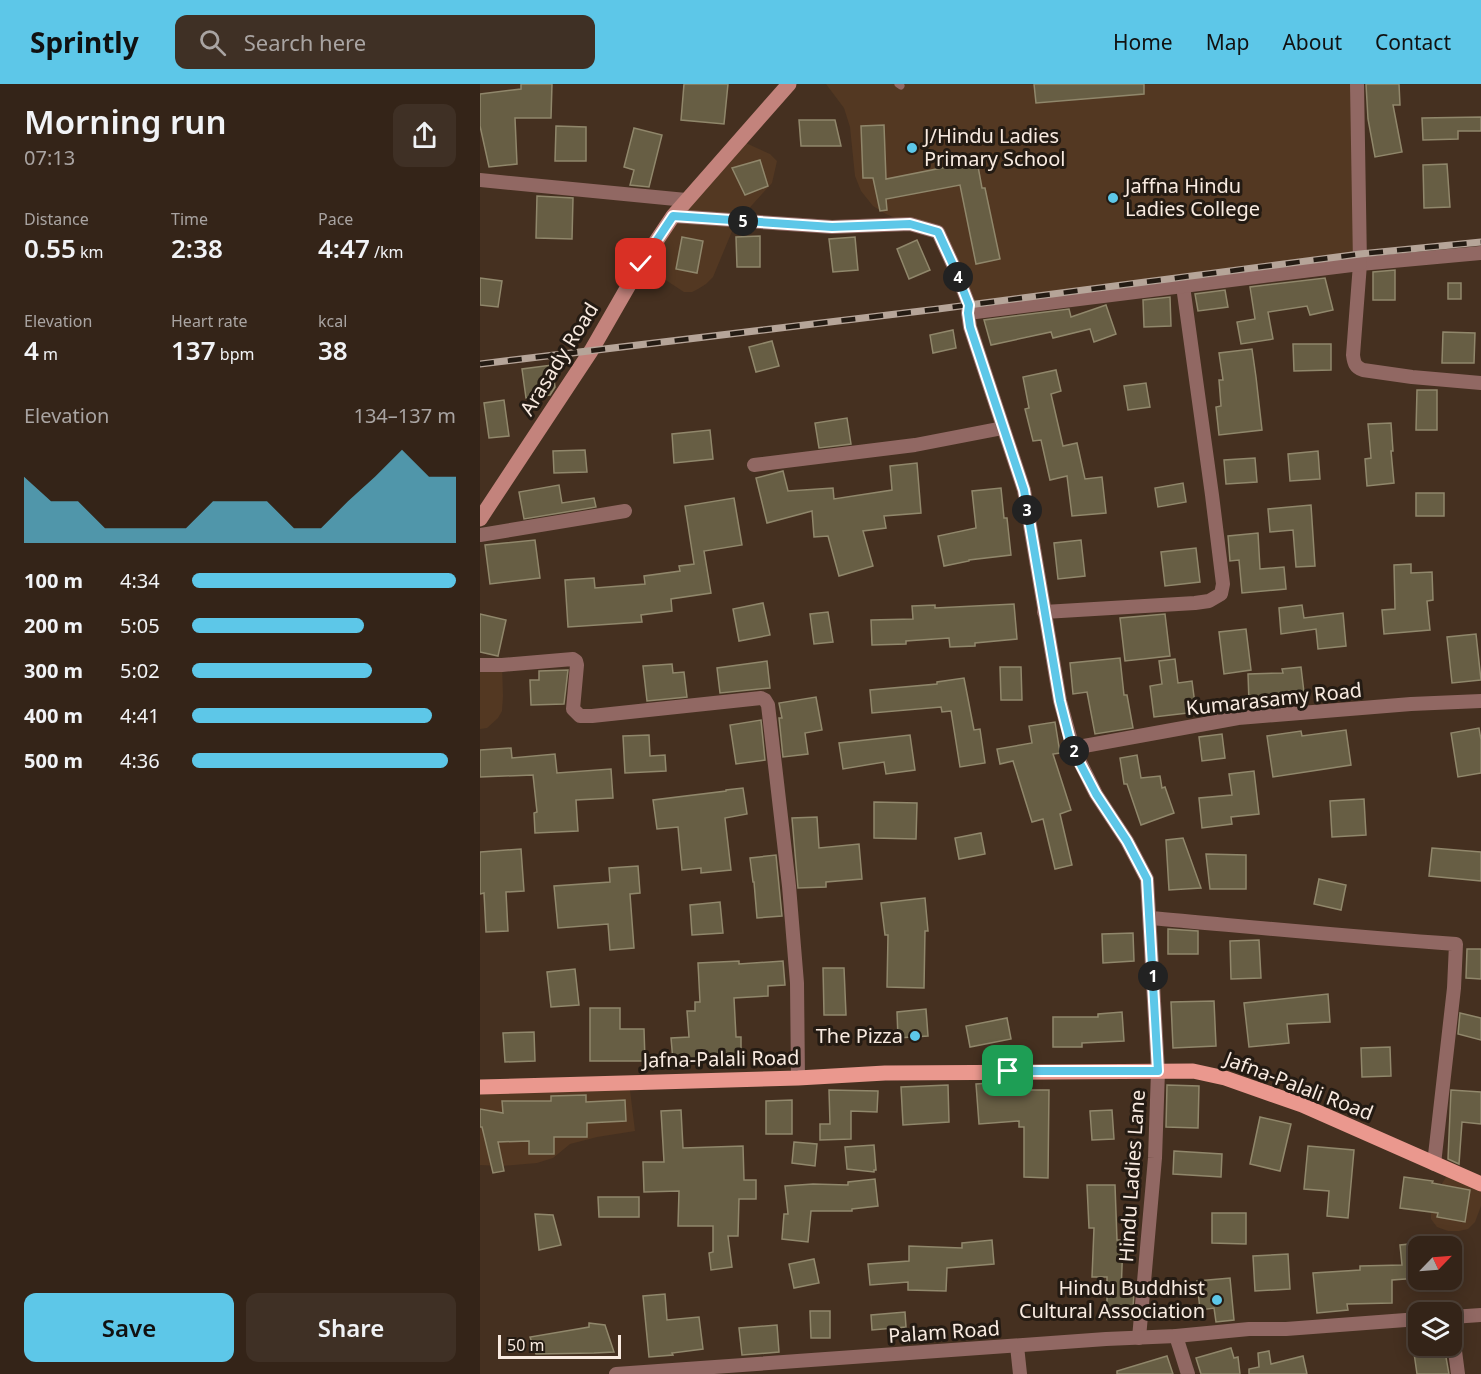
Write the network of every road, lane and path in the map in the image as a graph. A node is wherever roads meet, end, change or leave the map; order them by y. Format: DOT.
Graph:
graph roads {
  1 [pos="789,84"];
  2 [pos="1357,84"];
  3 [pos="480,180"];
  4 [pos="686,200"];
  5 [pos="673,216"];
  6 [pos="1481,253"];
  7 [pos="1360,264"];
  8 [pos="1183,286"];
  9 [pos="968,313"];
  10 [pos="1481,382"];
  11 [pos="1003,428"];
  12 [pos="754,465"];
  13 [pos="626,511"];
  14 [pos="480,519"];
  15 [pos="480,535"];
  16 [pos="1044,612"];
  17 [pos="480,665"];
  18 [pos="1481,701"];
  19 [pos="1072,748"];
  20 [pos="1150,918"];
  21 [pos="1158,1071"];
  22 [pos="798,1078"];
  23 [pos="480,1086"];
  24 [pos="1434,1164"];
  25 [pos="1481,1184"];
  26 [pos="1481,1315"];
  27 [pos="1462,1316"];
  28 [pos="1408,1320"];
  29 [pos="1176,1336"];
  30 [pos="1139,1338"];
  31 [pos="1017,1346"];
  32 [pos="1456,1356"];
  33 [pos="616,1374"];
  34 [pos="1020,1374"];
  35 [pos="1188,1374"];
  36 [pos="1458,1374"];
  1 -- 4 [label="main road, Arasady Road"];
  2 -- 7 [label="street"];
  3 -- 4 [label="street"];
  4 -- 5 [label="main road, Arasady Road"];
  5 -- 9 [label="street, Hindu Ladies Lane"];
  5 -- 14 [label="main road, Arasady Road"];
  6 -- 7 [label="street"];
  7 -- 8 [label="street"];
  7 -- 10 [label="street"];
  8 -- 9 [label="street"];
  8 -- 16 [label="street"];
  9 -- 11 [label="street, Hindu Ladies Lane"];
  11 -- 12 [label="street"];
  11 -- 16 [label="street, Hindu Ladies Lane"];
  13 -- 15 [label="street"];
  16 -- 19 [label="street, Hindu Ladies Lane"];
  17 -- 22 [label="street"];
  18 -- 19 [label="street, Kumarasamy Road"];
  19 -- 20 [label="street, Hindu Ladies Lane"];
  20 -- 21 [label="street, Hindu Ladies Lane"];
  20 -- 24 [label="street"];
  21 -- 22 [label="main road, Jafna-Palali Road"];
  21 -- 24 [label="main road, Jafna-Palali Road"];
  21 -- 30 [label="street, Hindu Ladies Lane"];
  22 -- 23 [label="main road, Jafna-Palali Road"];
  24 -- 25 [label="main road, Jafna-Palali Road"];
  26 -- 27 [label="street"];
  28 -- 29 [label="street, Palam Road"];
  29 -- 30 [label="street, Palam Road"];
  29 -- 35 [label="street"];
  30 -- 31 [label="street, Palam Road"];
  31 -- 33 [label="street, Palam Road"];
  31 -- 34 [label="street"];
  32 -- 36 [label="street"];
}
